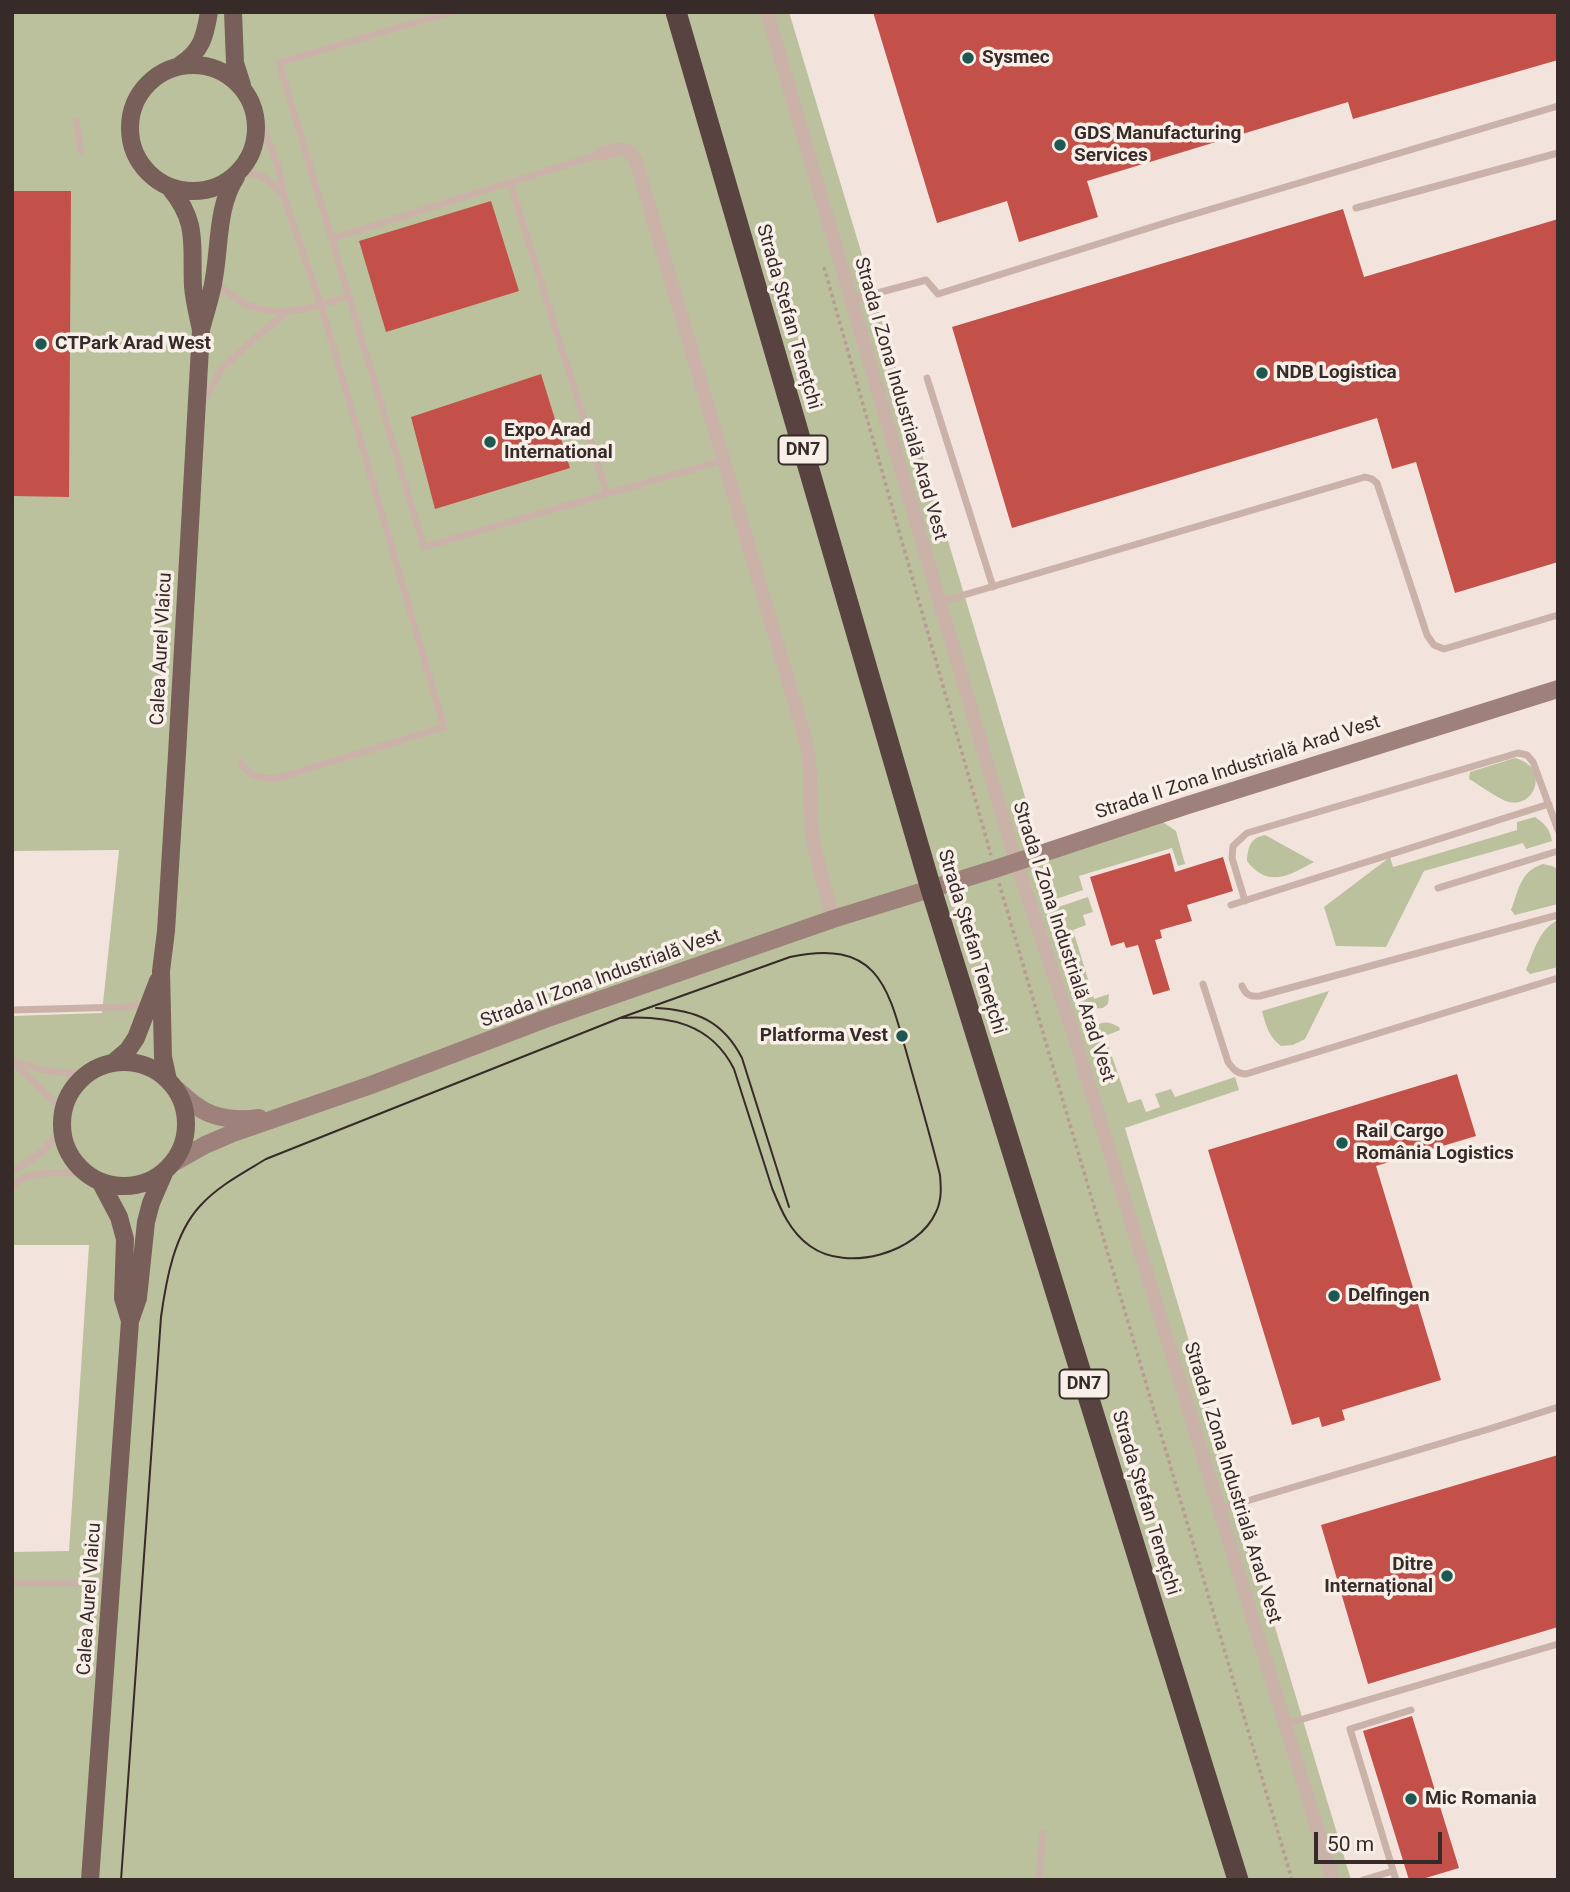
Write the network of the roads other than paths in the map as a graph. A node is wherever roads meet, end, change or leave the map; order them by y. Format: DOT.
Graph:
graph roads {
  1 [pos="209,12"];
  2 [pos="233,12"];
  3 [pos="450,12"];
  4 [pos="676,12"];
  5 [pos="767,12"];
  6 [pos="179,65"];
  7 [pos="243,88"];
  8 [pos="253,105"];
  9 [pos="1558,106"];
  10 [pos="76,121"];
  11 [pos="81,151"];
  12 [pos="1558,153"];
  13 [pos="600,154"];
  14 [pos="240,172"];
  15 [pos="510,182"];
  16 [pos="170,188"];
  17 [pos="284,197"];
  18 [pos="1356,208"];
  19 [pos="331,239"];
  20 [pos="214,281"];
  21 [pos="350,296"];
  22 [pos="851,300"];
  23 [pos="321,305"];
  24 [pos="287,312"];
  25 [pos="201,330"];
  26 [pos="928,379"];
  27 [pos="197,416"];
  28 [pos="724,460"];
  29 [pos="607,495"];
  30 [pos="993,587"];
  31 [pos="940,602"];
  32 [pos="1558,615"];
  33 [pos="1558,689"];
  34 [pos="241,763"];
  35 [pos="1549,804"];
  36 [pos="1558,830"];
  37 [pos="1558,851"];
  38 [pos="1016,862"];
  39 [pos="1438,888"];
  40 [pos="930,889"];
  41 [pos="1245,901"];
  42 [pos="1231,905"];
  43 [pos="1558,915"];
  44 [pos="833,919"];
  45 [pos="161,971"];
  46 [pos="1558,978"];
  47 [pos="1203,984"];
  48 [pos="1242,986"];
  49 [pos="149,1004"];
  50 [pos="12,1010"];
  51 [pos="12,1061"];
  52 [pos="115,1061"];
  53 [pos="93,1069"];
  54 [pos="172,1084"];
  55 [pos="287,1115"];
  56 [pos="62,1117"];
  57 [pos="168,1168"];
  58 [pos="12,1171"];
  59 [pos="84,1173"];
  60 [pos="101,1183"];
  61 [pos="12,1186"];
  62 [pos="130,1321"];
  63 [pos="1558,1407"];
  64 [pos="1220,1509"];
  65 [pos="12,1583"];
  66 [pos="113,1583"];
  67 [pos="1558,1644"];
  68 [pos="1411,1710"];
  69 [pos="1286,1724"];
  70 [pos="1043,1834"];
  71 [pos="1394,1871"];
  72 [pos="90,1880"];
  73 [pos="1039,1880"];
  74 [pos="1238,1880"];
  75 [pos="1333,1880"];
  76 [pos="1363,1880"];
  77 [pos="1396,1880"];
  1 -- 6 [label="main road"];
  2 -- 7 [label="main road"];
  3 -- 19 [label="lane"];
  4 -- 40 [label="highway, Strada Ștefan Tenețchi / DN7"];
  5 -- 22 [label="street, Strada I Zona Industrială Arad Vest"];
  6 -- 7 [label="main road"];
  6 -- 16 [label="main road"];
  7 -- 8 [label="main road"];
  8 -- 14 [label="main road"];
  8 -- 17 [label="lane"];
  9 -- 22 [label="lane"];
  10 -- 11 [label="lane"];
  12 -- 18 [label="lane"];
  13 -- 15 [label="lane"];
  13 -- 28 [label="street"];
  14 -- 16 [label="main road"];
  14 -- 17 [label="lane"];
  14 -- 20 [label="main road"];
  15 -- 19 [label="lane"];
  15 -- 29 [label="lane"];
  16 -- 25 [label="main road"];
  17 -- 23 [label="lane"];
  19 -- 21 [label="lane"];
  20 -- 24 [label="lane"];
  20 -- 25 [label="main road"];
  21 -- 23 [label="lane"];
  21 -- 29 [label="lane"];
  22 -- 31 [label="street, Strada I Zona Industrială Arad Vest"];
  23 -- 24 [label="lane"];
  23 -- 34 [label="lane"];
  24 -- 27 [label="lane"];
  25 -- 27 [label="main road, Calea Aurel Vlaicu"];
  26 -- 30 [label="lane"];
  27 -- 45 [label="main road, Calea Aurel Vlaicu"];
  28 -- 29 [label="lane"];
  28 -- 44 [label="street"];
  30 -- 31 [label="lane"];
  30 -- 32 [label="lane"];
  31 -- 38 [label="street, Strada I Zona Industrială Arad Vest"];
  33 -- 38 [label="street, Strada II Zona Industrială Arad Vest"];
  35 -- 36 [label="lane"];
  35 -- 41 [label="lane"];
  35 -- 41 [label="lane"];
  37 -- 39 [label="lane"];
  38 -- 40 [label="street, Strada II Zona Industrială Arad Vest"];
  38 -- 64 [label="street, Strada I Zona Industrială Arad Vest"];
  40 -- 44 [label="street, Strada II Zona Industrială Vest"];
  40 -- 74 [label="highway, Strada Ștefan Tenețchi / DN7"];
  41 -- 42 [label="lane"];
  43 -- 48 [label="lane"];
  44 -- 55 [label="street, Strada II Zona Industrială Vest"];
  45 -- 49 [label="main road, Calea Aurel Vlaicu"];
  45 -- 54 [label="main road, Calea Aurel Vlaicu"];
  46 -- 47 [label="lane"];
  49 -- 50 [label="lane"];
  49 -- 52 [label="main road, Calea Aurel Vlaicu"];
  51 -- 53 [label="lane"];
  51 -- 56 [label="lane"];
  52 -- 53 [label="main road, Calea Aurel Vlaicu"];
  52 -- 54 [label="main road, Calea Aurel Vlaicu"];
  53 -- 56 [label="main road, Calea Aurel Vlaicu"];
  54 -- 55 [label="street, Strada II Zona Industrială Vest"];
  54 -- 57 [label="main road, Calea Aurel Vlaicu"];
  55 -- 57 [label="street, Strada II Zona Industrială Vest"];
  56 -- 58 [label="lane"];
  56 -- 59 [label="main road"];
  57 -- 60 [label="main road"];
  57 -- 62 [label="main road, Calea Aurel Vlaicu"];
  59 -- 60 [label="main road"];
  59 -- 61 [label="lane"];
  60 -- 62 [label="main road, Calea Aurel Vlaicu"];
  62 -- 66 [label="main road, Calea Aurel Vlaicu"];
  63 -- 64 [label="lane"];
  64 -- 69 [label="street, Strada I Zona Industrială Arad Vest"];
  65 -- 66 [label="lane"];
  66 -- 72 [label="main road, Calea Aurel Vlaicu"];
  67 -- 69 [label="lane"];
  68 -- 71 [label="lane"];
  69 -- 75 [label="street, Strada I Zona Industrială Arad Vest"];
  70 -- 73 [label="lane"];
  71 -- 76 [label="lane"];
  71 -- 77 [label="lane"];
}
